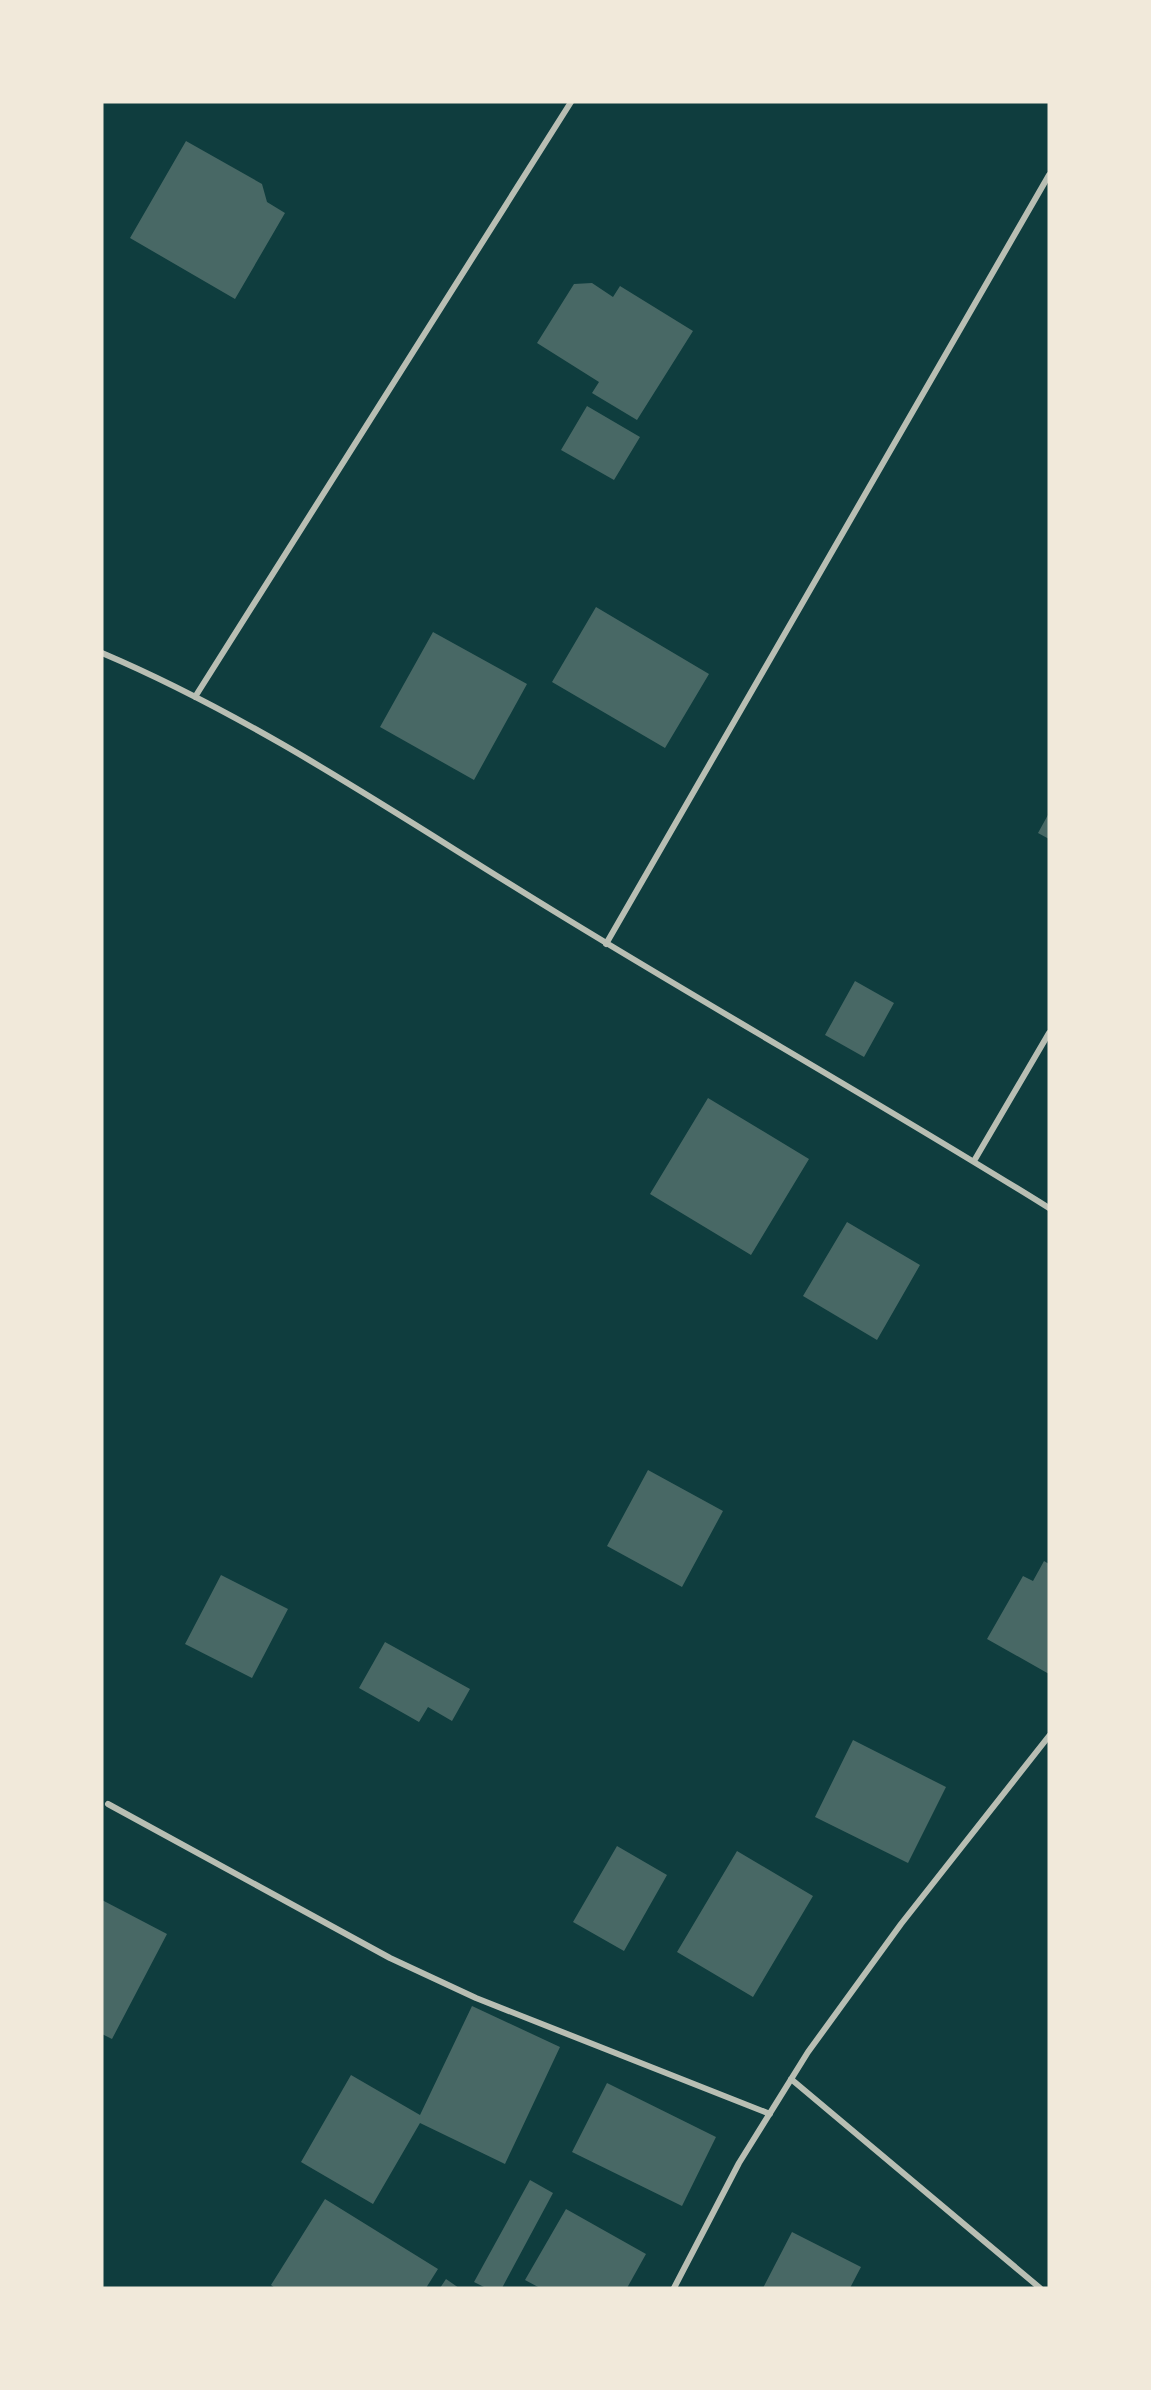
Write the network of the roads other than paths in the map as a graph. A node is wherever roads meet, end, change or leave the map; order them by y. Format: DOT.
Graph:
graph roads {
  1 [pos="571,102"];
  2 [pos="1049,175"];
  3 [pos="102,653"];
  4 [pos="195,697"];
  5 [pos="606,944"];
  6 [pos="1049,1034"];
  7 [pos="974,1161"];
  8 [pos="1049,1208"];
  9 [pos="1049,1736"];
  10 [pos="108,1804"];
  11 [pos="791,2079"];
  12 [pos="770,2114"];
  13 [pos="674,2288"];
  14 [pos="1040,2288"];
  1 -- 4 [label="street"];
  2 -- 5 [label="street"];
  3 -- 4 [label="street"];
  4 -- 5 [label="street"];
  5 -- 7 [label="street"];
  6 -- 7 [label="street"];
  7 -- 8 [label="street"];
  9 -- 11 [label="street"];
  10 -- 12 [label="street"];
  11 -- 12 [label="street"];
  11 -- 14 [label="street"];
  12 -- 13 [label="street"];
}
